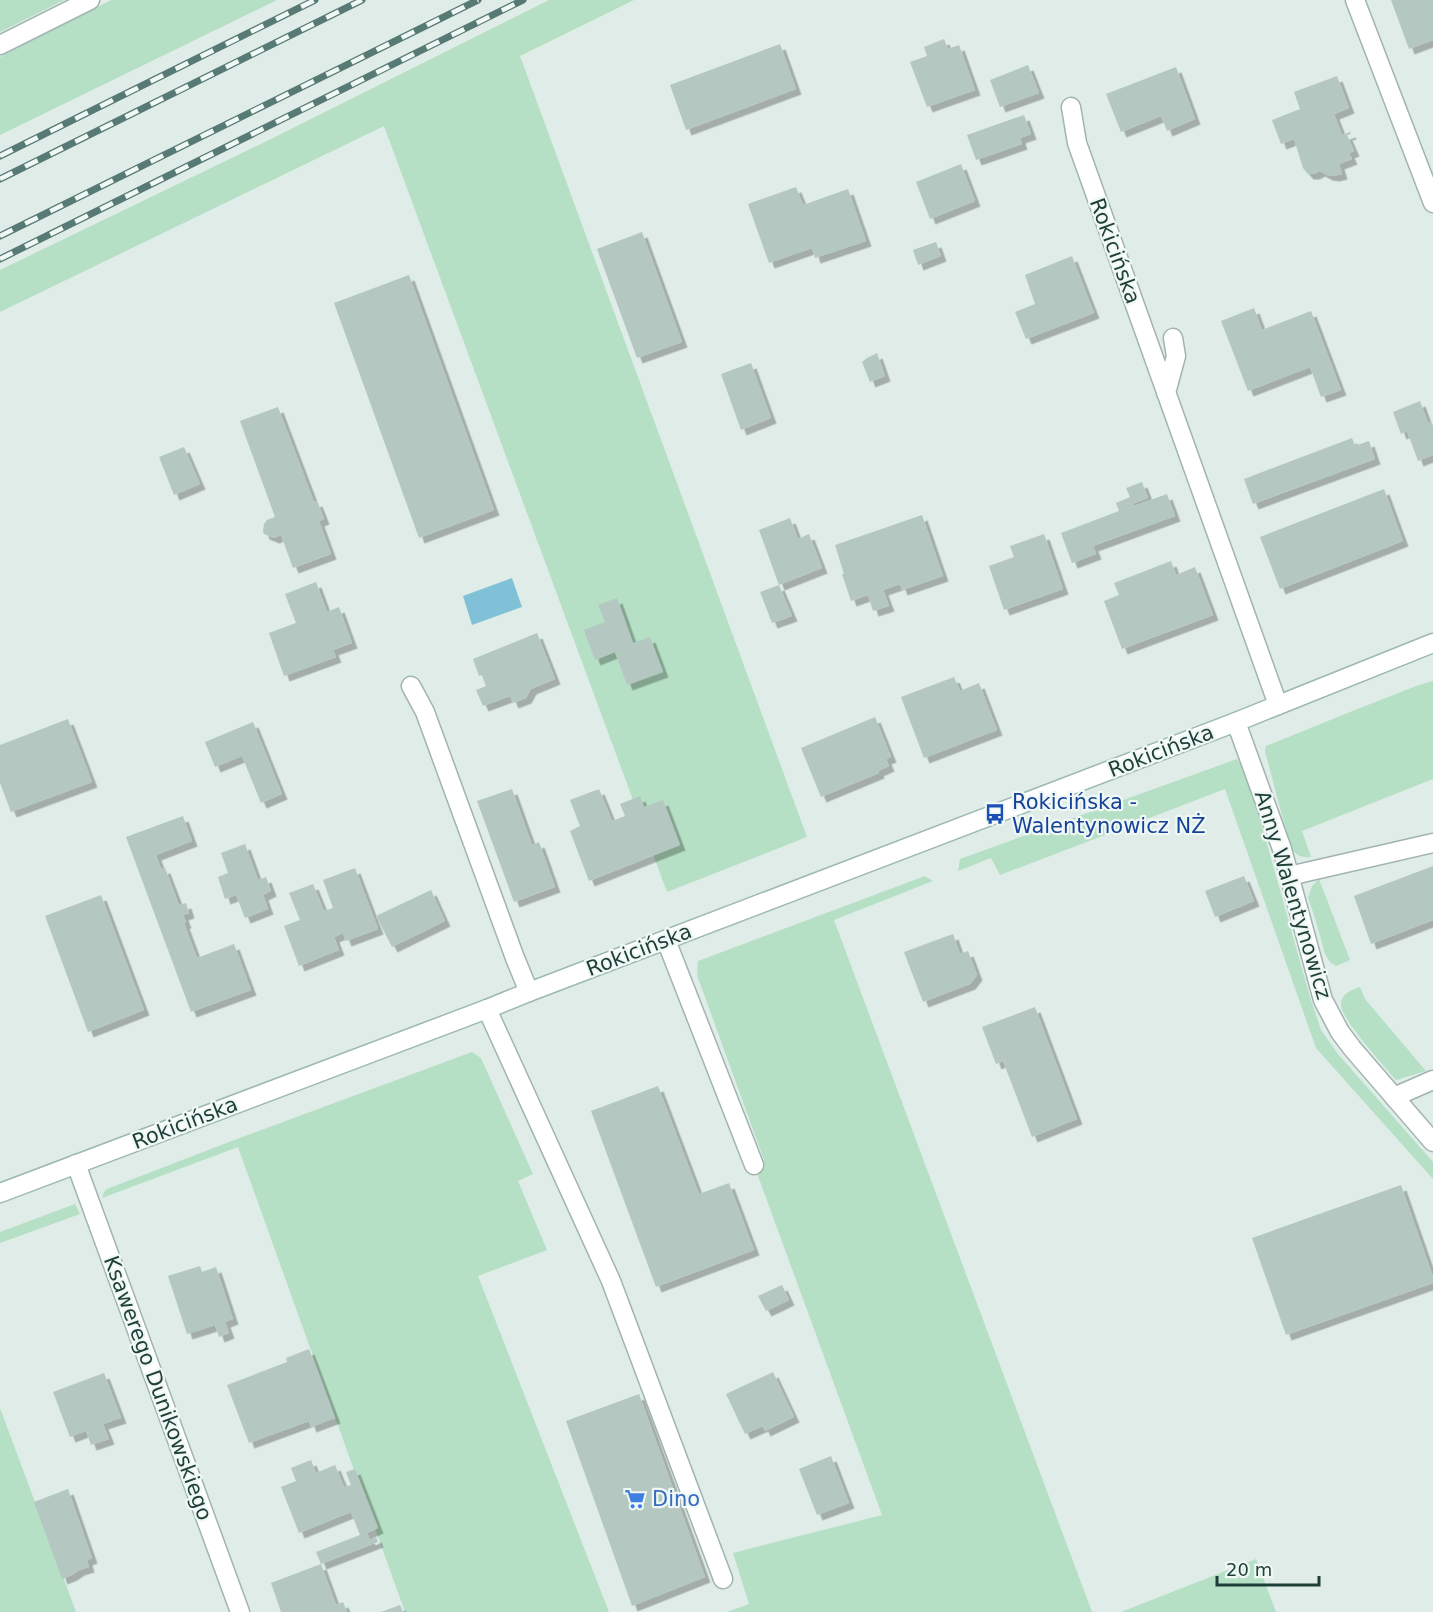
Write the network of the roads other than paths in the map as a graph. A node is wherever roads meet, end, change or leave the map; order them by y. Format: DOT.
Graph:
graph roads {
  1 [pos="90,0"];
  2 [pos="1355,0"];
  3 [pos="0,45"];
  4 [pos="1071,107"];
  5 [pos="1433,203"];
  6 [pos="1173,338"];
  7 [pos="1166,393"];
  8 [pos="1433,643"];
  9 [pos="411,686"];
  10 [pos="1278,705"];
  11 [pos="1236,722"];
  12 [pos="1433,843"];
  13 [pos="1289,876"];
  14 [pos="666,940"];
  15 [pos="528,992"];
  16 [pos="487,1009"];
  17 [pos="1433,1080"];
  18 [pos="1394,1097"];
  19 [pos="1433,1142"];
  20 [pos="76,1164"];
  21 [pos="754,1165"];
  22 [pos="0,1193"];
  23 [pos="723,1579"];
  24 [pos="240,1612"];
  1 -- 3 [label="main road"];
  2 -- 5 [label="main road"];
  4 -- 7 [label="main road, Rokicińska"];
  6 -- 7 [label="main road"];
  7 -- 10 [label="main road, Rokicińska"];
  8 -- 10 [label="main road, Rokicińska"];
  9 -- 15 [label="main road"];
  10 -- 11 [label="main road, Rokicińska"];
  11 -- 13 [label="main road, Anny Walentynowicz"];
  11 -- 14 [label="main road, Rokicińska"];
  12 -- 13 [label="main road"];
  13 -- 18 [label="main road, Anny Walentynowicz"];
  14 -- 15 [label="main road, Rokicińska"];
  14 -- 21 [label="main road"];
  15 -- 16 [label="main road, Rokicińska"];
  16 -- 20 [label="main road, Rokicińska"];
  16 -- 23 [label="main road"];
  17 -- 18 [label="main road"];
  18 -- 19 [label="main road, Anny Walentynowicz"];
  20 -- 22 [label="main road, Rokicińska"];
  20 -- 24 [label="main road, Ksawerego Dunikowskiego"];
}
